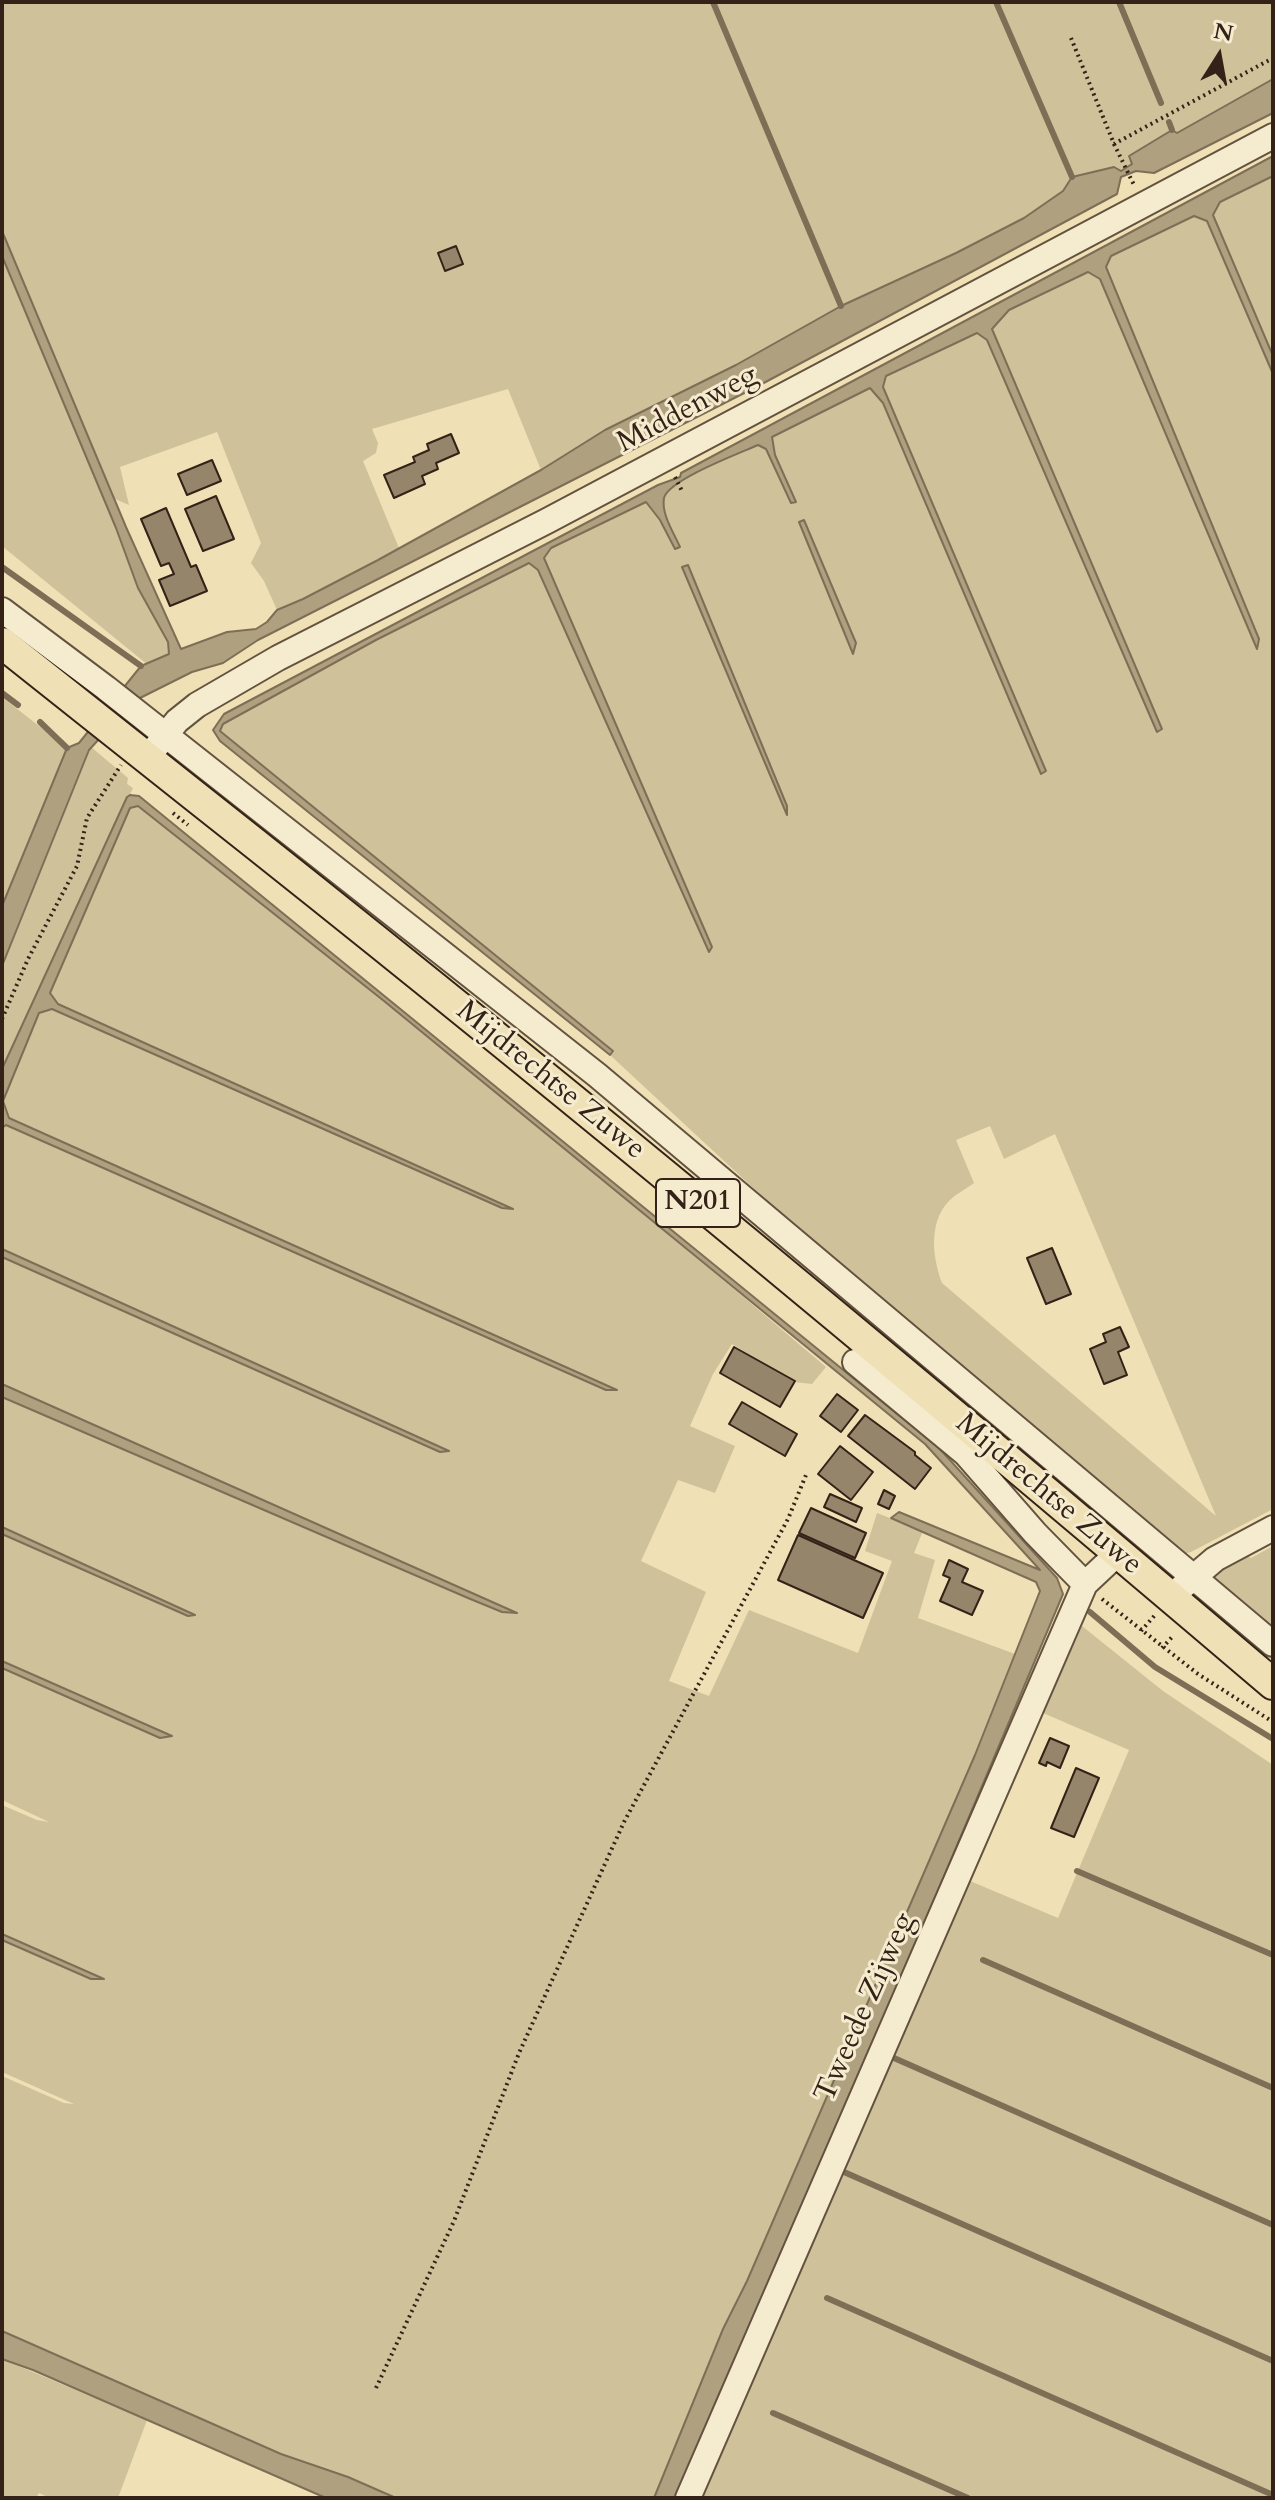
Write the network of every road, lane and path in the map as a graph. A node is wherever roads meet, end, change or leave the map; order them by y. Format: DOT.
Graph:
graph roads {
  1 [pos="1071,38"];
  2 [pos="1273,58"];
  3 [pos="1273,136"];
  4 [pos="1114,144"];
  5 [pos="1130,179"];
  6 [pos="670,467"];
  7 [pos="683,493"];
  8 [pos="2,610"];
  9 [pos="2,643"];
  10 [pos="95,697"];
  11 [pos="145,753"];
  12 [pos="2,1019"];
  13 [pos="855,1362"];
  14 [pos="806,1475"];
  15 [pos="1273,1528"];
  16 [pos="1117,1554"];
  17 [pos="1192,1576"];
  18 [pos="1085,1584"];
  19 [pos="1171,1598"];
  20 [pos="1173,1636"];
  21 [pos="1273,1644"];
  22 [pos="1162,1648"];
  23 [pos="1273,1684"];
  24 [pos="1273,1722"];
  25 [pos="376,2388"];
  26 [pos="688,2498"];
  1 -- 4 [label="path"];
  2 -- 4 [label="path"];
  3 -- 11 [label="street, Middenweg"];
  4 -- 5 [label="path"];
  6 -- 7 [label="path"];
  8 -- 10 [label="street, Mijdrechtse Zuwe"];
  9 -- 10 [label="main road, Mijdrechtse Zuwe / N201"];
  10 -- 11 [label="main road, Mijdrechtse Zuwe / N201"];
  10 -- 11 [label="street, Mijdrechtse Zuwe"];
  11 -- 12 [label="path"];
  11 -- 16 [label="main road, Mijdrechtse Zuwe / N201"];
  11 -- 17 [label="street, Mijdrechtse Zuwe"];
  13 -- 18 [label="street, Mijdrechtse Zuwe"];
  14 -- 25 [label="path"];
  15 -- 17 [label="street"];
  16 -- 18 [label="street, Tweede Zijweg"];
  16 -- 19 [label="main road, Mijdrechtse Zuwe / N201"];
  17 -- 19 [label="street"];
  17 -- 21 [label="street, Mijdrechtse Zuwe"];
  18 -- 22 [label="path, Mijdrechtse Zuwe"];
  18 -- 26 [label="street, Tweede Zijweg"];
  19 -- 23 [label="main road, Mijdrechtse Zuwe / N201"];
  20 -- 22 [label="path"];
  22 -- 24 [label="path, Mijdrechtse Zuwe"];
}
